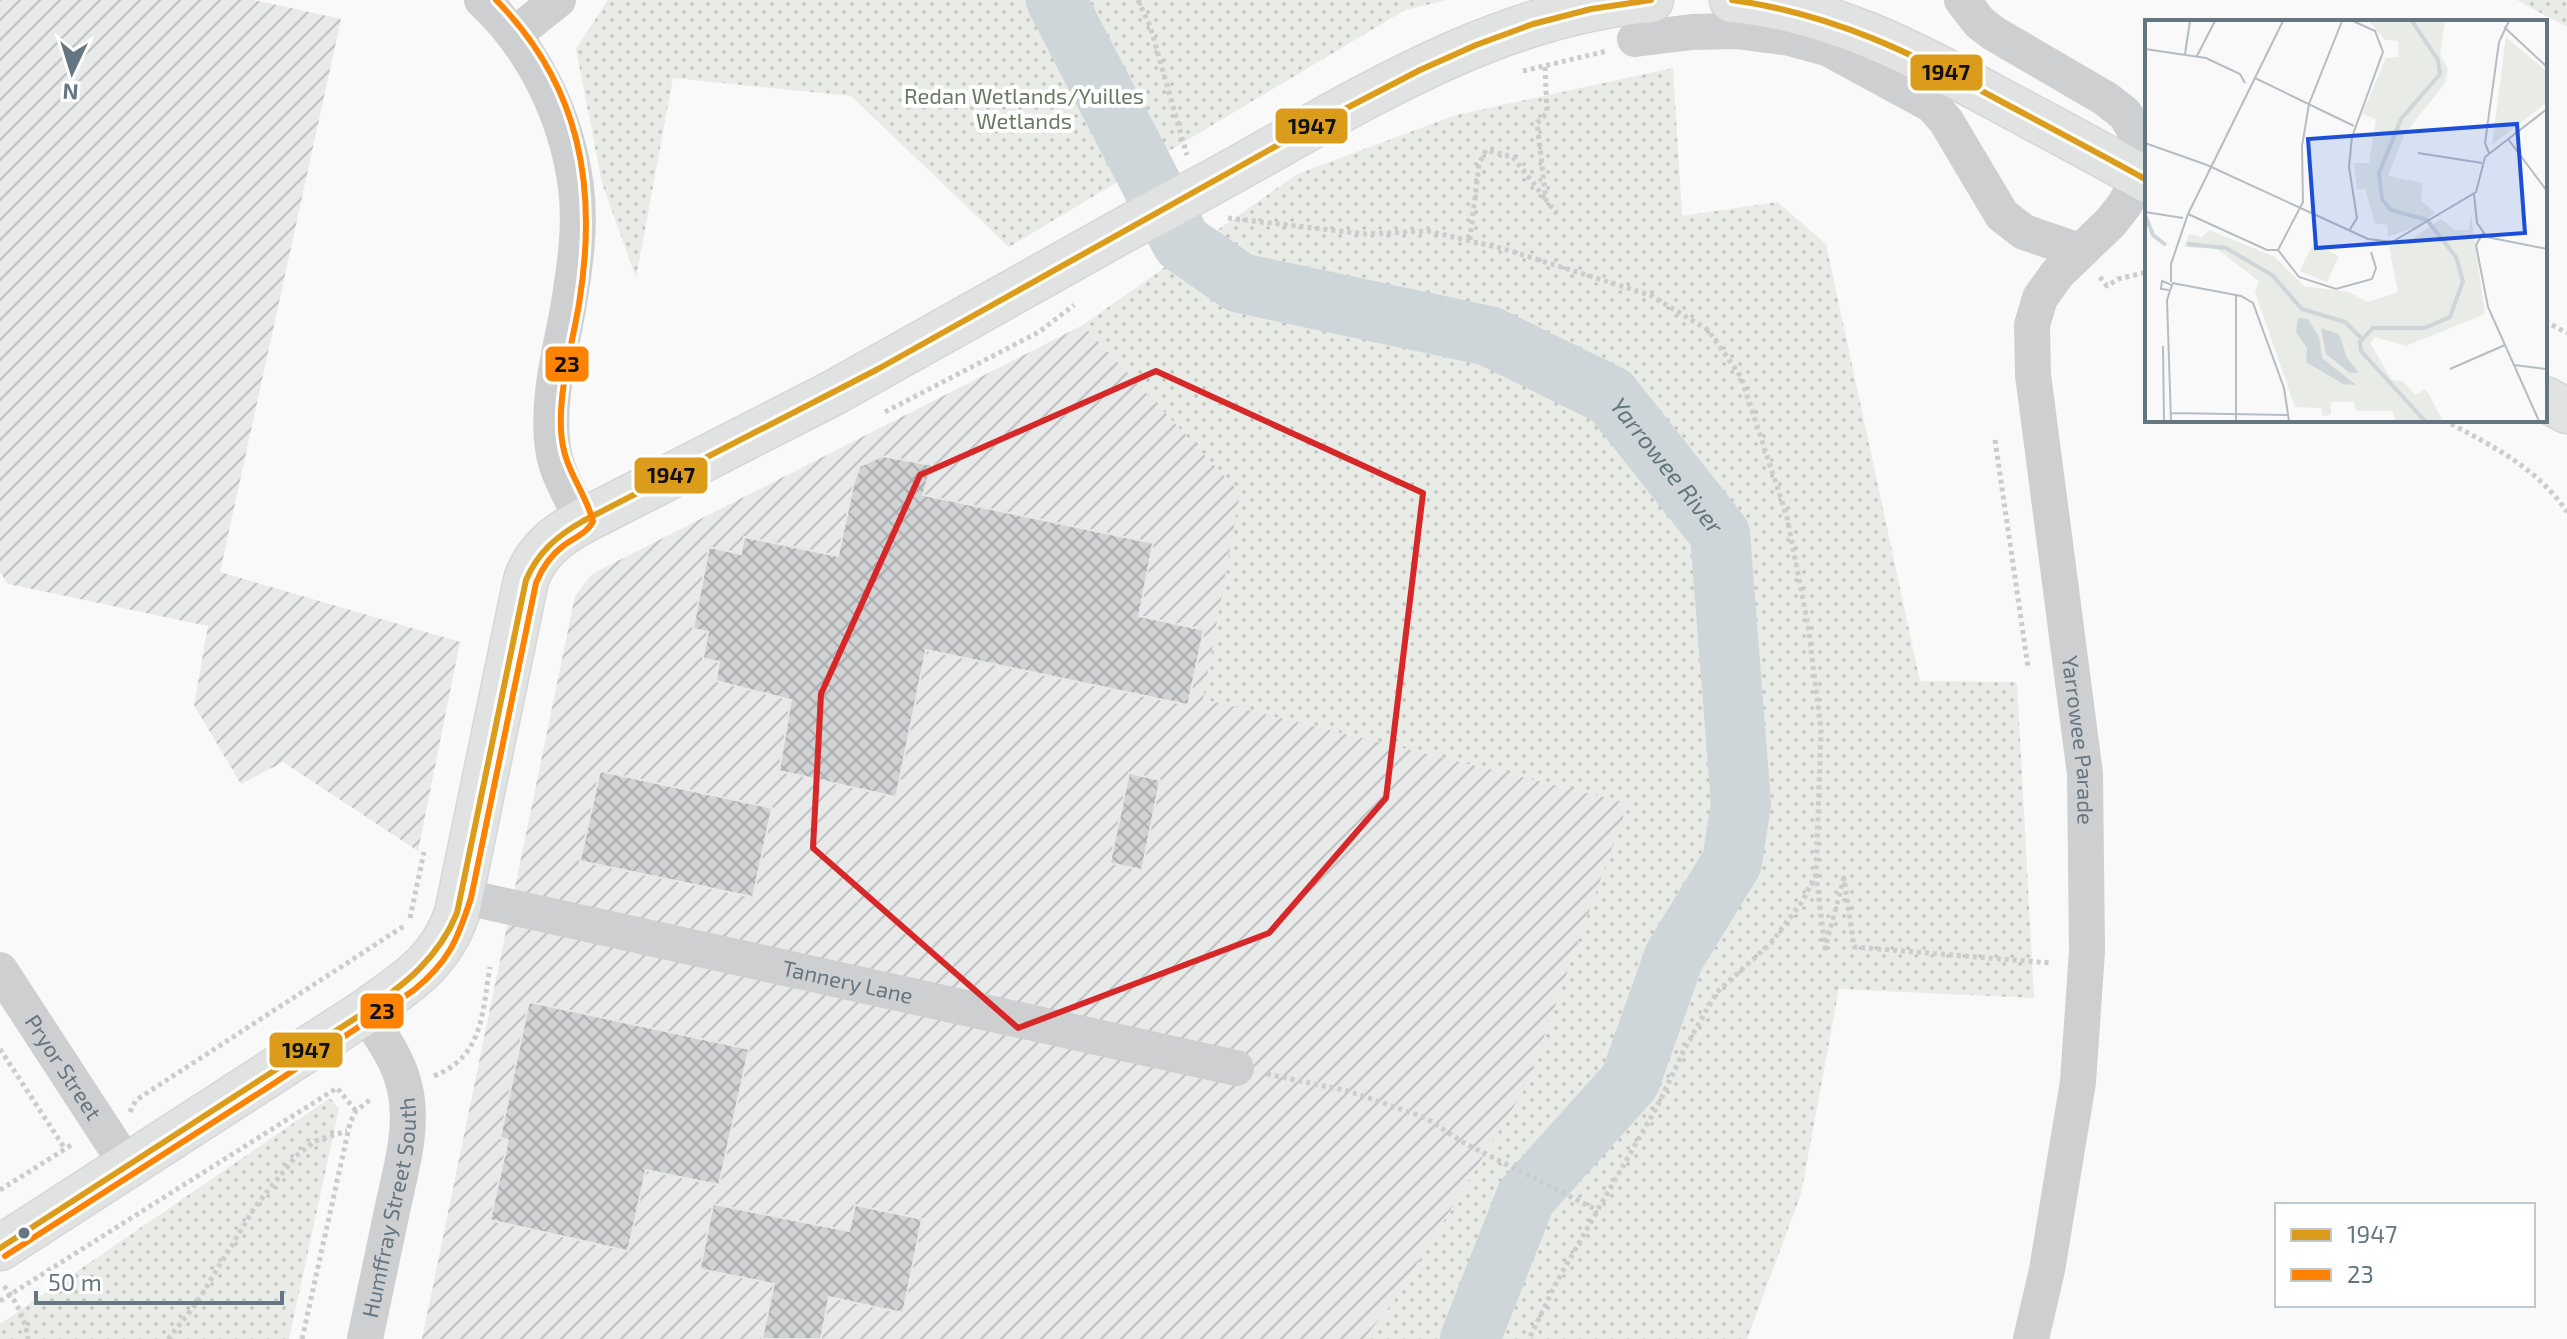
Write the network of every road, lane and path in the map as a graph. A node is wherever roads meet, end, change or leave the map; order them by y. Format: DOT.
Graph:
graph roads {
  1 [pos="482,0"];
  2 [pos="558,0"];
  3 [pos="1138,0"];
  4 [pos="1732,0"];
  5 [pos="1962,0"];
  6 [pos="1643,19"];
  7 [pos="514,35"];
  8 [pos="1545,67"];
  9 [pos="2144,178"];
  10 [pos="1205,189"];
  11 [pos="1546,200"];
  12 [pos="1557,214"];
  13 [pos="1470,240"];
  14 [pos="2079,251"];
  15 [pos="2547,322"];
  16 [pos="2567,333"];
  17 [pos="2547,400"];
  18 [pos="2567,411"];
  19 [pos="2448,422"];
  20 [pos="1995,440"];
  21 [pos="2567,512"];
  22 [pos="583,521"];
  23 [pos="2028,667"];
  24 [pos="424,852"];
  25 [pos="1816,874"];
  26 [pos="461,896"];
  27 [pos="2086,966"];
  28 [pos="490,967"];
  29 [pos="0,970"];
  30 [pos="365,1012"];
  31 [pos="0,1049"];
  32 [pos="1236,1068"];
  33 [pos="405,1085"];
  34 [pos="356,1111"];
  35 [pos="102,1127"];
  36 [pos="347,1131"];
  37 [pos="65,1149"];
  38 [pos="127,1165"];
  39 [pos="0,1190"];
  40 [pos="1597,1210"];
  41 [pos="3,1268"];
  42 [pos="11,1295"];
  43 [pos="0,1301"];
  44 [pos="28,1339"];
  45 [pos="168,1339"];
  46 [pos="302,1339"];
  47 [pos="365,1339"];
  48 [pos="1529,1339"];
  49 [pos="2031,1339"];
  1 -- 7 [label="street"];
  2 -- 7 [label="street"];
  3 -- 10 [label="path"];
  4 -- 9 [label="main road"];
  5 -- 9 [label="street"];
  6 -- 10 [label="main road"];
  6 -- 14 [label="street"];
  7 -- 22 [label="street"];
  8 -- 11 [label="path"];
  9 -- 14 [label="street, Yarrowee Parade"];
  10 -- 13 [label="path"];
  10 -- 22 [label="main road, bridge"];
  11 -- 12 [label="path"];
  11 -- 13 [label="path"];
  13 -- 25 [label="path"];
  14 -- 27 [label="street, Yarrowee Parade"];
  15 -- 16 [label="path"];
  17 -- 18 [label="main road"];
  19 -- 21 [label="path"];
  20 -- 23 [label="path"];
  22 -- 26 [label="main road"];
  24 -- 35 [label="path"];
  25 -- 27 [label="path"];
  25 -- 40 [label="path"];
  26 -- 30 [label="main road"];
  26 -- 32 [label="street, Tannery Lane"];
  27 -- 49 [label="street, Yarrowee Parade"];
  28 -- 33 [label="path"];
  29 -- 35 [label="street, Pryor Street"];
  30 -- 33 [label="street, Humffray Street South"];
  30 -- 38 [label="main road"];
  31 -- 37 [label="path"];
  32 -- 40 [label="path"];
  33 -- 34 [label="path"];
  33 -- 47 [label="street, Humffray Street South"];
  34 -- 36 [label="path"];
  34 -- 42 [label="path"];
  35 -- 37 [label="path"];
  35 -- 38 [label="street, Pryor Street"];
  36 -- 45 [label="path"];
  36 -- 46 [label="path"];
  37 -- 39 [label="path"];
  38 -- 41 [label="main road"];
  40 -- 48 [label="path"];
  41 -- 42 [label="path"];
  42 -- 43 [label="path"];
  42 -- 44 [label="path"];
}
